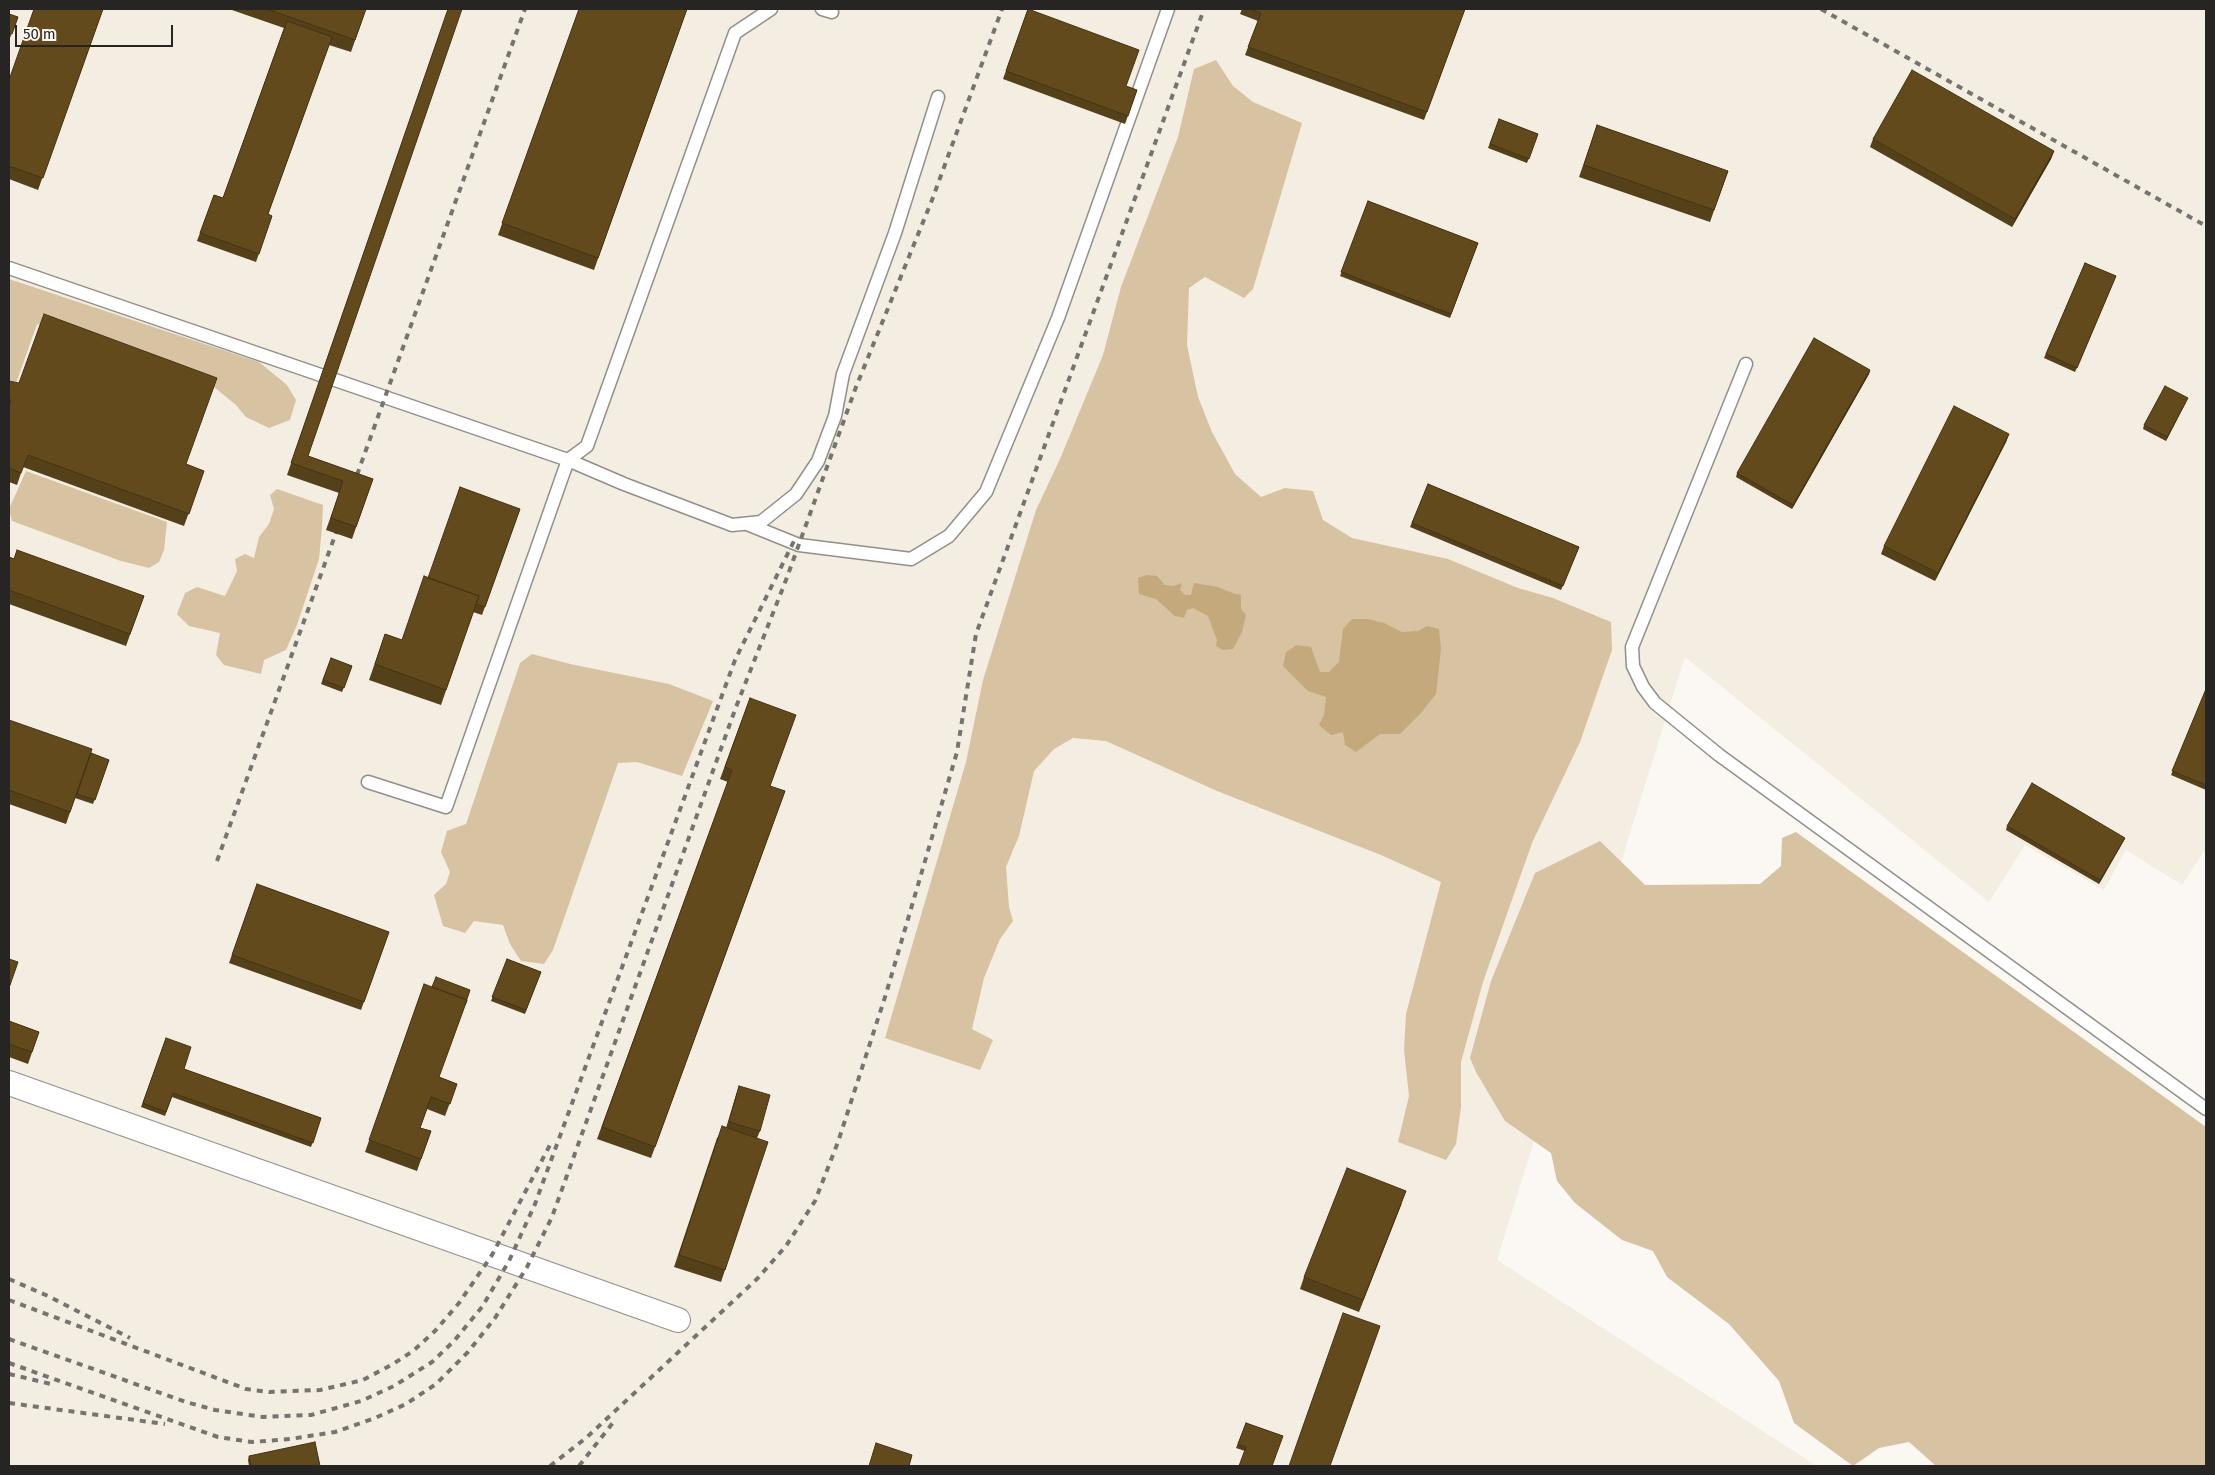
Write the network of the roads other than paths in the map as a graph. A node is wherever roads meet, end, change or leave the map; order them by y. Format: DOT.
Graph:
graph roads {
  1 [pos="771,9"];
  2 [pos="1168,9"];
  3 [pos="938,97"];
  4 [pos="9,268"];
  5 [pos="1746,364"];
  6 [pos="568,460"];
  7 [pos="746,524"];
  8 [pos="368,782"];
  9 [pos="9,1083"];
  10 [pos="2206,1109"];
  11 [pos="678,1320"];
  1 -- 6 [label="lane"];
  2 -- 7 [label="lane"];
  3 -- 7 [label="lane"];
  4 -- 6 [label="lane"];
  5 -- 10 [label="lane"];
  6 -- 7 [label="lane"];
  6 -- 8 [label="lane"];
  9 -- 11 [label="street"];
}
